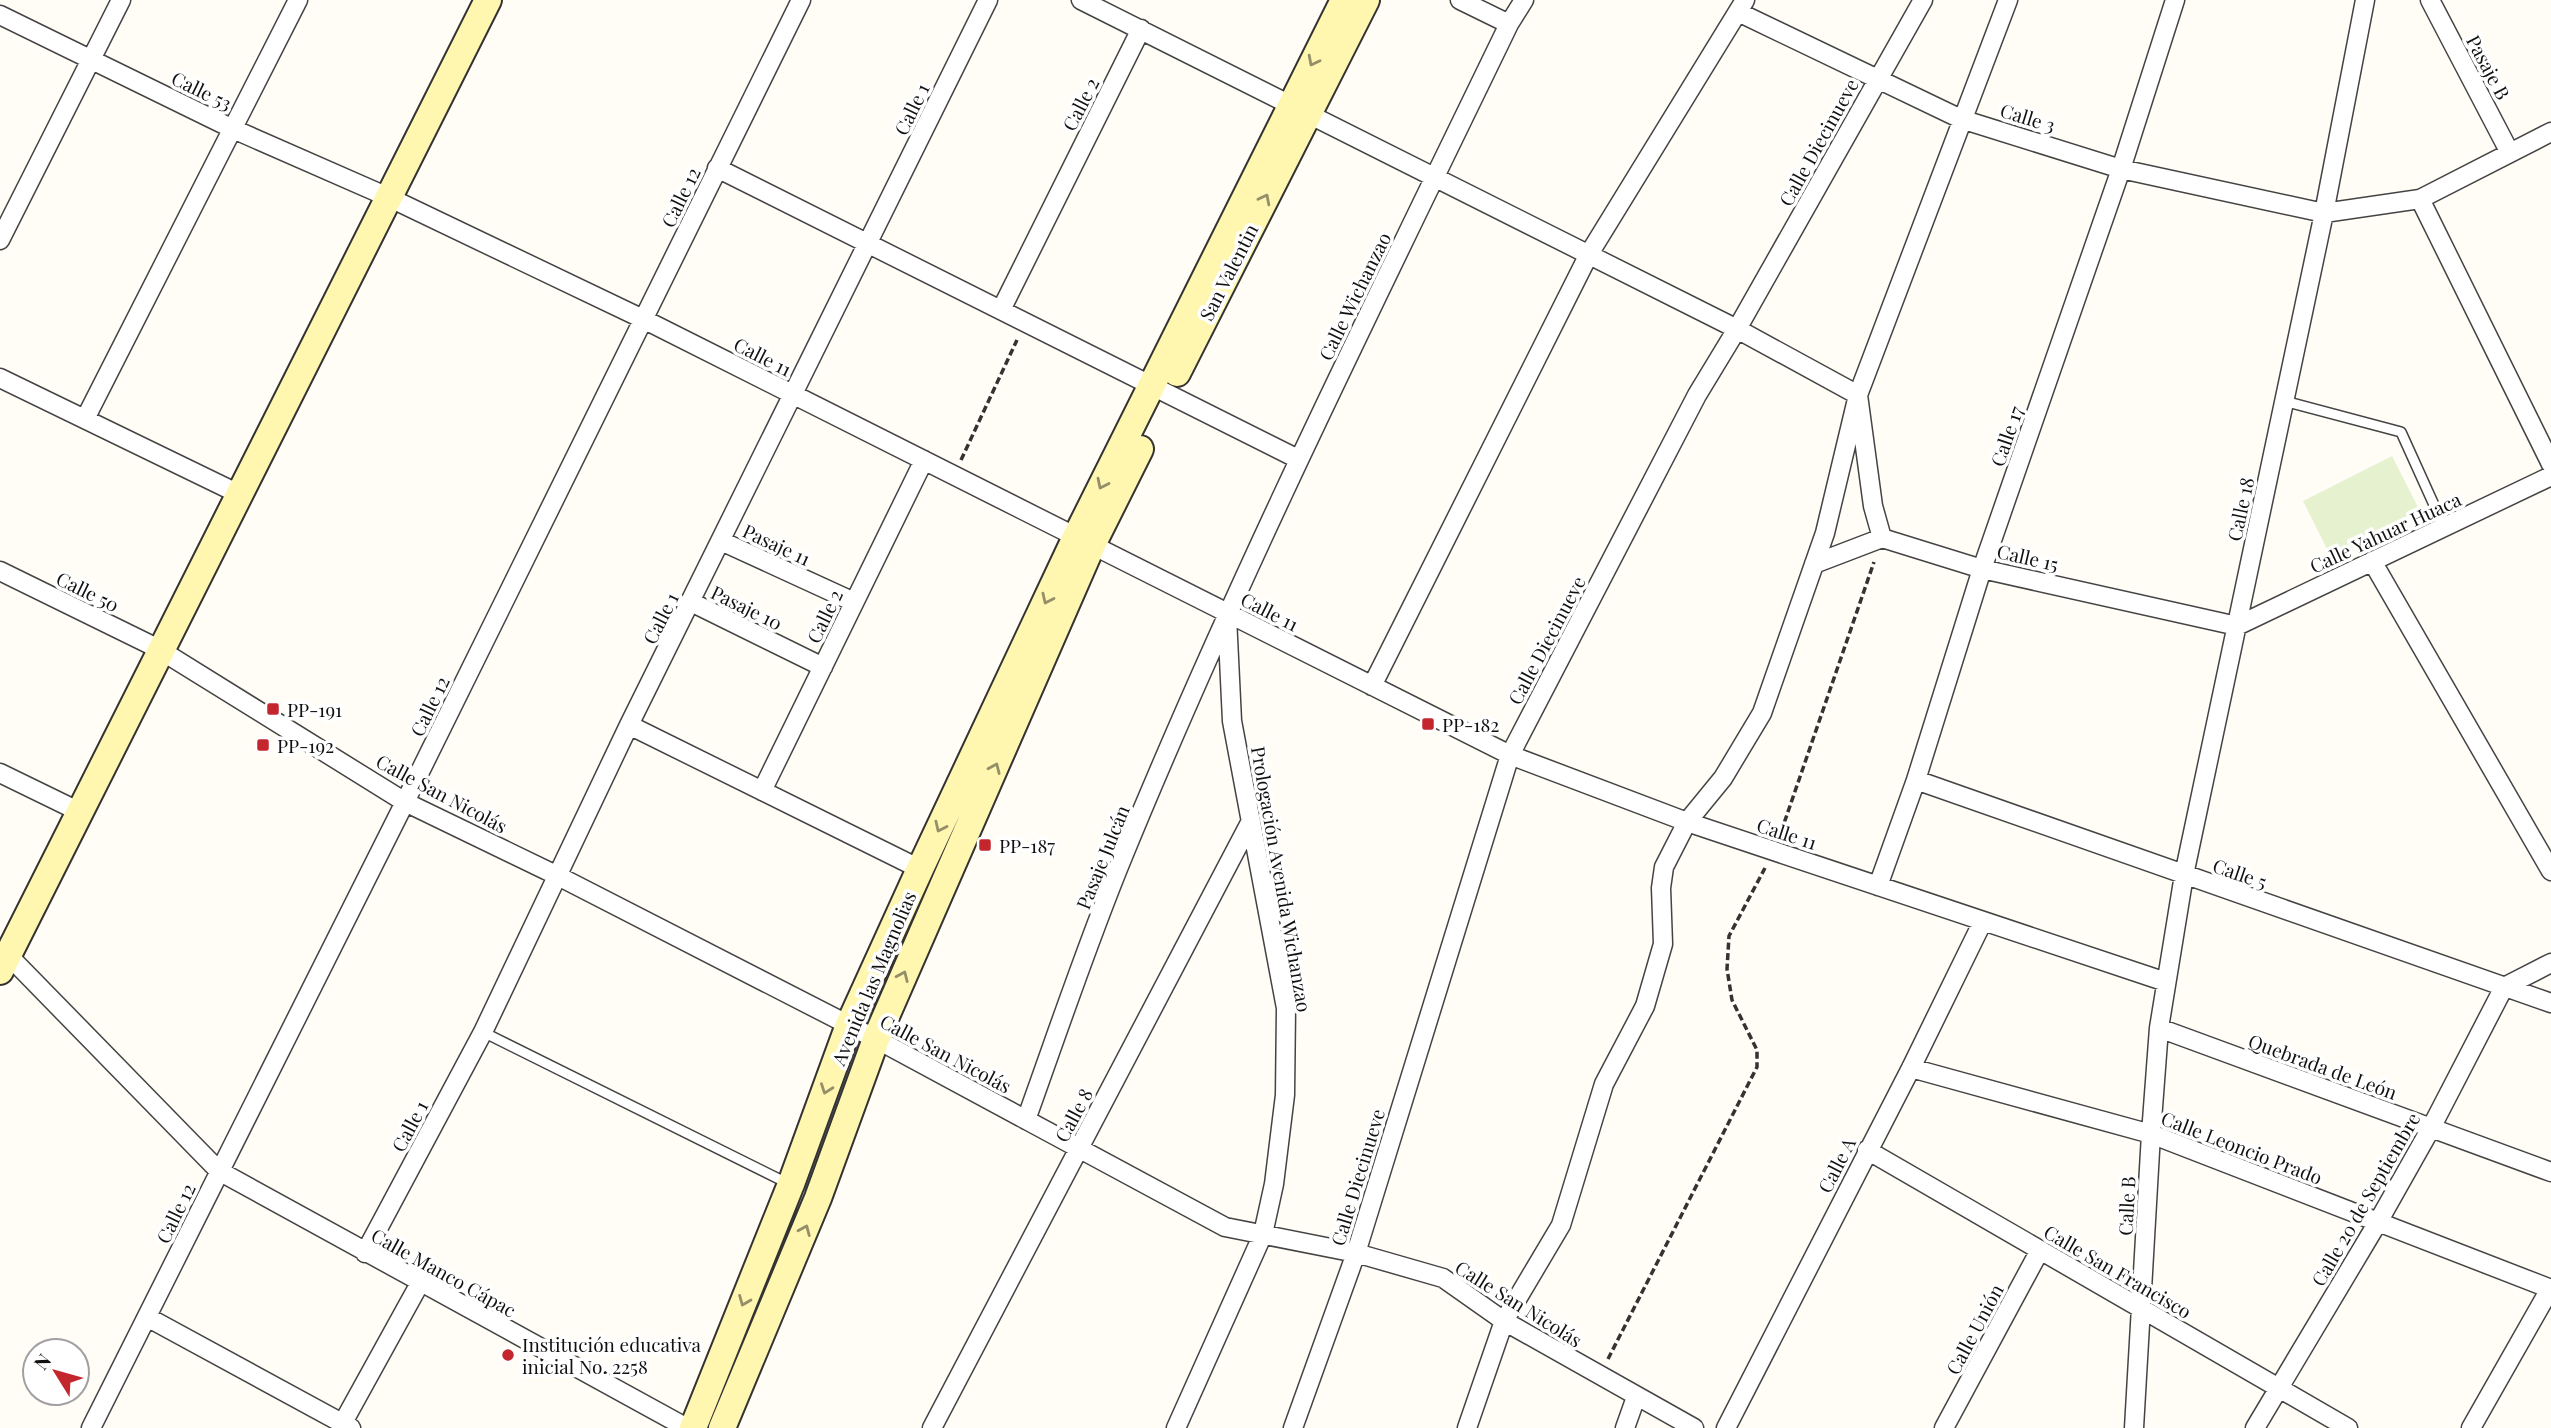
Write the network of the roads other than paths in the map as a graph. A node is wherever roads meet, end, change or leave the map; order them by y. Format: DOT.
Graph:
graph roads {
  1 [pos="121,0"];
  2 [pos="298,0"];
  3 [pos="488,0"];
  4 [pos="801,0"];
  5 [pos="988,0"];
  6 [pos="1081,0"];
  7 [pos="1343,0"];
  8 [pos="1366,0"];
  9 [pos="1460,0"];
  10 [pos="1524,0"];
  11 [pos="1923,0"];
  12 [pos="2008,0"];
  13 [pos="2175,0"];
  14 [pos="2365,0"];
  15 [pos="2430,0"];
  16 [pos="1741,6"];
  17 [pos="0,15"];
  18 [pos="1508,24"];
  19 [pos="1141,29"];
  20 [pos="91,60"];
  21 [pos="1878,78"];
  22 [pos="1300,109"];
  23 [pos="1961,119"];
  24 [pos="233,129"];
  25 [pos="2551,132"];
  26 [pos="2510,153"];
  27 [pos="718,168"];
  28 [pos="2121,169"];
  29 [pos="1435,176"];
  30 [pos="388,197"];
  31 [pos="2420,199"];
  32 [pos="2324,213"];
  33 [pos="0,240"];
  34 [pos="867,243"];
  35 [pos="1588,254"];
  36 [pos="1001,310"];
  37 [pos="643,319"];
  38 [pos="1737,329"];
  39 [pos="0,378"];
  40 [pos="1159,390"];
  41 [pos="792,394"];
  42 [pos="1858,395"];
  43 [pos="2284,401"];
  44 [pos="85,419"];
  45 [pos="924,460"];
  46 [pos="1298,460"];
  47 [pos="2551,464"];
  48 [pos="2551,476"];
  49 [pos="239,494"];
  50 [pos="2444,527"];
  51 [pos="1882,538"];
  52 [pos="721,541"];
  53 [pos="1084,541"];
  54 [pos="2372,561"];
  55 [pos="1814,564"];
  56 [pos="1982,569"];
  57 [pos="0,571"];
  58 [pos="691,602"];
  59 [pos="855,602"];
  60 [pos="1227,613"];
  61 [pos="2237,625"];
  62 [pos="159,649"];
  63 [pos="823,667"];
  64 [pos="1372,686"];
  65 [pos="629,725"];
  66 [pos="1510,755"];
  67 [pos="0,773"];
  68 [pos="1916,780"];
  69 [pos="762,791"];
  70 [pos="405,802"];
  71 [pos="80,812"];
  72 [pos="1251,821"];
  73 [pos="1687,822"];
  74 [pos="920,869"];
  75 [pos="2551,871"];
  76 [pos="2184,875"];
  77 [pos="558,876"];
  78 [pos="1878,886"];
  79 [pos="1983,921"];
  80 [pos="3,959"];
  81 [pos="2551,963"];
  82 [pos="2166,982"];
  83 [pos="2504,987"];
  84 [pos="2551,1003"];
  85 [pos="849,1025"];
  86 [pos="2159,1028"];
  87 [pos="483,1032"];
  88 [pos="876,1039"];
  89 [pos="1911,1068"];
  90 [pos="1026,1120"];
  91 [pos="2431,1128"];
  92 [pos="2151,1134"];
  93 [pos="1079,1148"];
  94 [pos="1867,1150"];
  95 [pos="219,1171"];
  96 [pos="2551,1172"];
  97 [pos="791,1184"];
  98 [pos="2378,1222"];
  99 [pos="1263,1234"];
  100 [pos="2040,1250"];
  101 [pos="365,1253"];
  102 [pos="1356,1253"];
  103 [pos="420,1283"];
  104 [pos="2550,1289"];
  105 [pos="2141,1308"];
  106 [pos="146,1317"];
  107 [pos="1504,1321"];
  108 [pos="2278,1388"];
  109 [pos="1636,1397"];
  110 [pos="345,1426"];
  111 [pos="91,1428"];
  112 [pos="687,1428"];
  113 [pos="693,1428"];
  114 [pos="722,1428"];
  115 [pos="932,1428"];
  116 [pos="1176,1428"];
  117 [pos="1293,1428"];
  118 [pos="1467,1428"];
  119 [pos="1625,1428"];
  120 [pos="1694,1428"];
  121 [pos="1726,1428"];
  122 [pos="1944,1428"];
  123 [pos="2134,1428"];
  124 [pos="2255,1428"];
  125 [pos="2348,1428"];
  126 [pos="2471,1428"];
  1 -- 20 [label="street"];
  2 -- 24 [label="street"];
  3 -- 30 [label="main road"];
  4 -- 27 [label="street, Calle 12"];
  5 -- 34 [label="street, Calle 1"];
  6 -- 19 [label="street"];
  7 -- 22 [label="main road, San Valentin, one-way"];
  8 -- 22 [label="main road, San Valentin"];
  9 -- 18 [label="street"];
  10 -- 18 [label="street, Calle Wichanzao"];
  11 -- 21 [label="street, Calle Diecinueve"];
  12 -- 23 [label="street"];
  13 -- 28 [label="street, Calle 17"];
  14 -- 32 [label="street, Calle 18"];
  15 -- 26 [label="street, Pasaje B"];
  16 -- 21 [label="street, Calle 3"];
  16 -- 35 [label="street"];
  17 -- 20 [label="street, Calle 53"];
  18 -- 29 [label="street, Calle Wichanzao"];
  19 -- 22 [label="street"];
  19 -- 36 [label="street, Calle 2"];
  20 -- 24 [label="street, Calle 53"];
  20 -- 33 [label="street"];
  21 -- 23 [label="street, Calle 3"];
  21 -- 38 [label="street, Calle Diecinueve"];
  22 -- 29 [label="street"];
  22 -- 40 [label="main road, San Valentin"];
  23 -- 28 [label="street, Calle 3"];
  23 -- 42 [label="street"];
  24 -- 30 [label="street, Calle 53"];
  24 -- 44 [label="street"];
  25 -- 26 [label="street"];
  26 -- 31 [label="street"];
  27 -- 34 [label="street"];
  27 -- 37 [label="street, Calle 12"];
  28 -- 32 [label="street, Calle 3"];
  28 -- 56 [label="street, Calle 17"];
  29 -- 35 [label="street"];
  29 -- 46 [label="street, Calle Wichanzao"];
  30 -- 37 [label="street, Calle 11"];
  30 -- 49 [label="main road"];
  31 -- 32 [label="street"];
  31 -- 47 [label="street"];
  32 -- 43 [label="street, Calle 18"];
  34 -- 36 [label="street"];
  34 -- 41 [label="street, Calle 1"];
  35 -- 38 [label="street"];
  35 -- 64 [label="street"];
  36 -- 40 [label="street"];
  37 -- 41 [label="street, Calle 11"];
  37 -- 70 [label="street, Calle 12"];
  38 -- 42 [label="street"];
  38 -- 66 [label="street, Calle Diecinueve"];
  39 -- 44 [label="street"];
  40 -- 46 [label="street"];
  40 -- 53 [label="main road, San Valentin"];
  41 -- 45 [label="street, Calle 11"];
  41 -- 52 [label="street, Calle 1"];
  42 -- 51 [label="street"];
  42 -- 55 [label="street"];
  43 -- 50 [label="lane"];
  43 -- 61 [label="street, Calle 18"];
  44 -- 49 [label="street"];
  45 -- 53 [label="street, Calle 11"];
  45 -- 59 [label="street, Calle 2"];
  46 -- 60 [label="street, Calle Wichanzao"];
  48 -- 50 [label="street, Calle Yahuar Huaca"];
  49 -- 62 [label="main road"];
  50 -- 54 [label="street, Calle Yahuar Huaca"];
  51 -- 55 [label="street"];
  51 -- 56 [label="street, Calle 15"];
  52 -- 58 [label="street, Calle 1"];
  52 -- 59 [label="street, Pasaje 11"];
  53 -- 60 [label="street, Calle 11"];
  53 -- 74 [label="main road, Avenida las Magnolias, one-way"];
  88 -- 53 [label="main road, Avenida las Magnolias, one-way"];
  54 -- 61 [label="street, Calle Yahuar Huaca"];
  54 -- 75 [label="street"];
  55 -- 73 [label="street"];
  56 -- 61 [label="street, Calle 15"];
  56 -- 68 [label="street, Calle 17"];
  57 -- 62 [label="street, Calle 50"];
  58 -- 63 [label="street, Pasaje 10"];
  58 -- 65 [label="street, Calle 1"];
  59 -- 63 [label="street, Calle 2"];
  60 -- 64 [label="street, Calle 11"];
  60 -- 72 [label="street, Prologación Avenida Wichanzao"];
  60 -- 90 [label="street, Pasaje Julcán"];
  61 -- 76 [label="street, Calle 18"];
  62 -- 70 [label="street, Calle San Nicolás"];
  62 -- 71 [label="main road"];
  63 -- 69 [label="street, Calle 2"];
  64 -- 66 [label="street, Calle 11"];
  65 -- 69 [label="street"];
  65 -- 77 [label="street, Calle 1"];
  66 -- 73 [label="street, Calle 11"];
  66 -- 102 [label="street, Calle Diecinueve"];
  67 -- 71 [label="street"];
  68 -- 76 [label="street, Calle 5"];
  68 -- 78 [label="street, Calle 17"];
  69 -- 74 [label="street"];
  70 -- 77 [label="street, Calle San Nicolás"];
  70 -- 95 [label="street, Calle 12"];
  71 -- 80 [label="main road"];
  72 -- 93 [label="street, Calle 8"];
  72 -- 99 [label="street, Prologación Avenida Wichanzao"];
  73 -- 78 [label="street, Calle 11"];
  73 -- 107 [label="street"];
  74 -- 85 [label="main road, Avenida las Magnolias"];
  76 -- 82 [label="street, Calle 18"];
  76 -- 83 [label="street, Calle 5"];
  77 -- 85 [label="street, Calle San Nicolás"];
  77 -- 87 [label="street, Calle 1"];
  78 -- 79 [label="street, Calle 11"];
  79 -- 82 [label="street, Calle 11"];
  79 -- 89 [label="street, Calle A"];
  80 -- 95 [label="street, Calle Manco Cápac"];
  81 -- 83 [label="street"];
  82 -- 86 [label="street, Calle 18"];
  83 -- 84 [label="street, Calle 5"];
  83 -- 91 [label="street, Calle 20 de Septiembre"];
  85 -- 88 [label="street, Calle San Nicolás"];
  85 -- 97 [label="main road, Avenida las Magnolias, one-way"];
  86 -- 91 [label="street, Quebrada de León"];
  86 -- 92 [label="street, Calle B"];
  87 -- 97 [label="lane"];
  87 -- 101 [label="street, Calle 1"];
  88 -- 90 [label="street, Calle San Nicolás"];
  114 -- 88 [label="main road, Avenida las Magnolias, one-way"];
  89 -- 92 [label="street, Calle Leoncio Prado"];
  89 -- 94 [label="street, Calle A"];
  90 -- 93 [label="street, Calle San Nicolás"];
  91 -- 96 [label="street, Quebrada de León"];
  91 -- 98 [label="street, Calle 20 de Septiembre"];
  92 -- 98 [label="street, Calle Leoncio Prado"];
  92 -- 105 [label="street, Calle B"];
  93 -- 99 [label="street, Calle San Nicolás"];
  93 -- 115 [label="street, Calle 8"];
  94 -- 100 [label="street, Calle San Francisco"];
  94 -- 121 [label="street, Calle A"];
  95 -- 101 [label="street, Calle Manco Cápac"];
  95 -- 106 [label="street, Calle 12"];
  97 -- 113 [label="main road, Avenida las Magnolias, one-way"];
  98 -- 104 [label="street, Calle Leoncio Prado"];
  98 -- 108 [label="street, Calle 20 de Septiembre"];
  99 -- 102 [label="street, Calle San Nicolás"];
  99 -- 116 [label="street, Prologación Avenida Wichanzao"];
  100 -- 105 [label="street, Calle San Francisco"];
  100 -- 122 [label="street, Calle Unión"];
  101 -- 103 [label="street, Calle Manco Cápac"];
  102 -- 107 [label="street, Calle San Nicolás"];
  102 -- 117 [label="street, Calle Diecinueve"];
  103 -- 110 [label="street"];
  103 -- 112 [label="street, Calle Manco Cápac"];
  104 -- 126 [label="street"];
  105 -- 108 [label="street, Calle San Francisco"];
  105 -- 123 [label="street, Calle B"];
  106 -- 110 [label="street"];
  106 -- 111 [label="street, Calle 12"];
  107 -- 109 [label="street, Calle San Nicolás"];
  107 -- 118 [label="street"];
  108 -- 124 [label="street, Calle 20 de Septiembre"];
  108 -- 125 [label="street, Calle San Francisco"];
  109 -- 119 [label="street"];
  109 -- 120 [label="street, Calle San Nicolás"];
}
